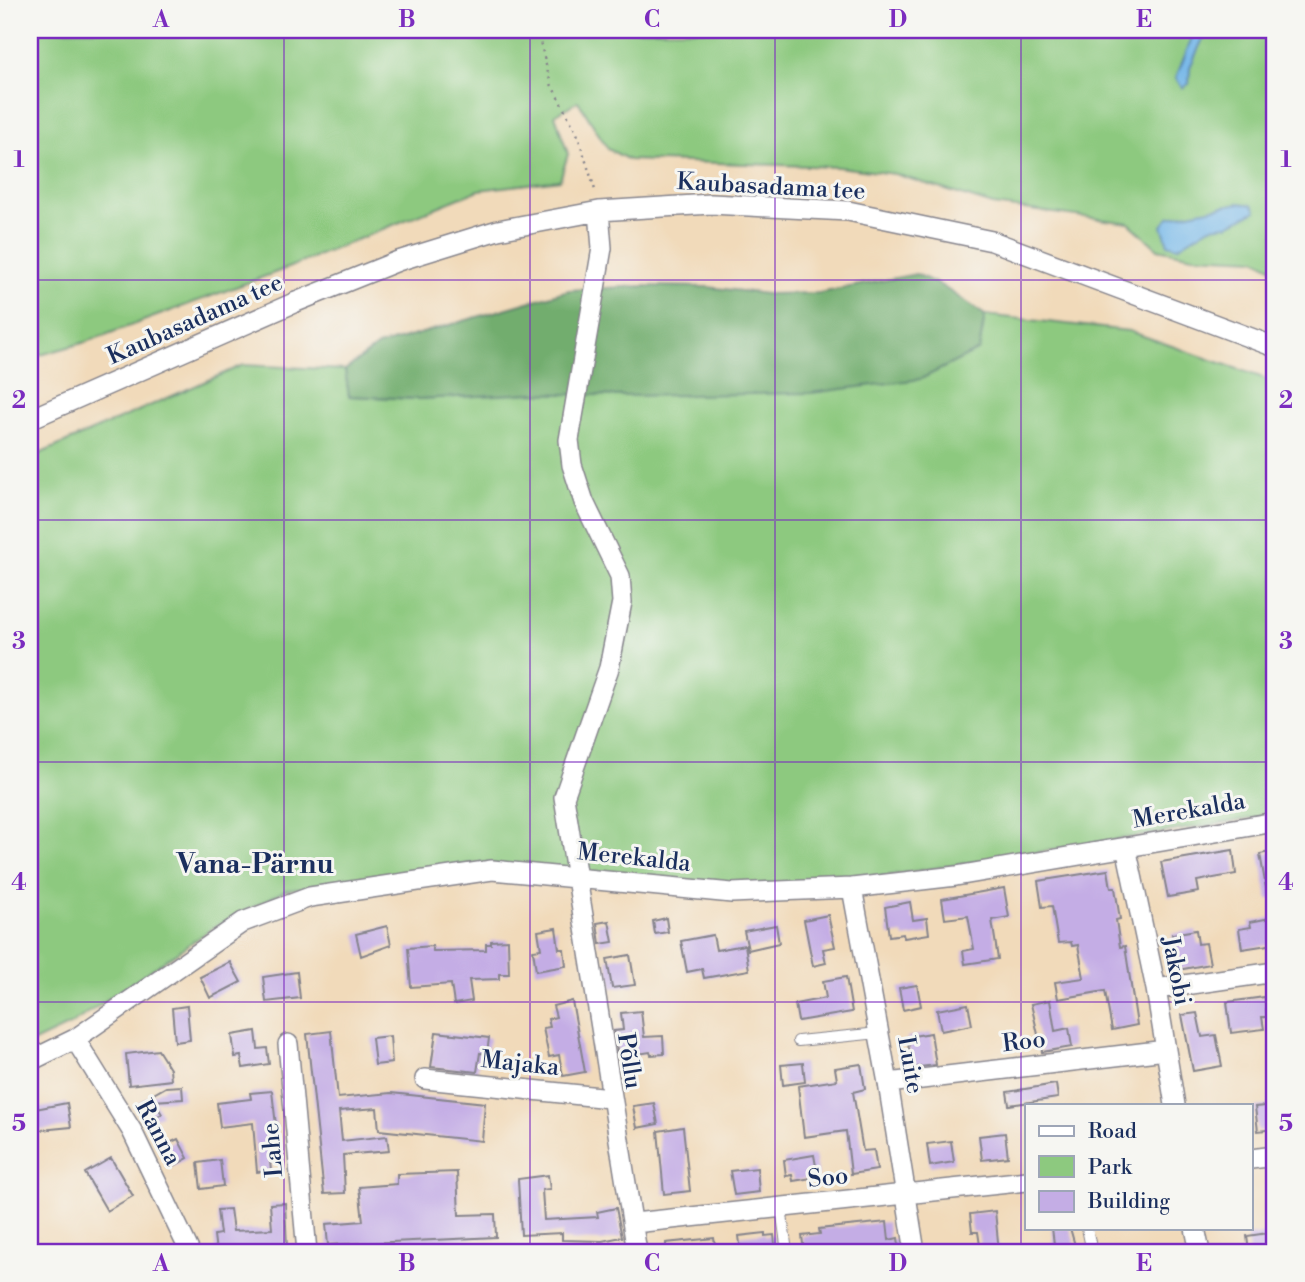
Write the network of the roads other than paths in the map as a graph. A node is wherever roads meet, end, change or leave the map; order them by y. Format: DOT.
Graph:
graph roads {
  1 [pos="599,211"];
  2 [pos="1275,347"];
  3 [pos="30,419"];
  4 [pos="1275,822"];
  5 [pos="1126,847"];
  6 [pos="576,876"];
  7 [pos="852,888"];
  8 [pos="1275,972"];
  9 [pos="1156,989"];
  10 [pos="879,1033"];
  11 [pos="75,1039"];
  12 [pos="798,1041"];
  13 [pos="288,1044"];
  14 [pos="1166,1050"];
  15 [pos="30,1061"];
  16 [pos="425,1079"];
  17 [pos="888,1083"];
  18 [pos="610,1098"];
  19 [pos="1175,1104"];
  20 [pos="1275,1156"];
  21 [pos="1252,1158"];
  22 [pos="1025,1181"];
  23 [pos="905,1195"];
  24 [pos="781,1207"];
  25 [pos="634,1223"];
  26 [pos="1087,1230"];
  27 [pos="1195,1230"];
  28 [pos="190,1252"];
  29 [pos="307,1252"];
  30 [pos="637,1252"];
  31 [pos="787,1252"];
  32 [pos="915,1252"];
  33 [pos="1092,1252"];
  34 [pos="1200,1252"];
  1 -- 2 [label="street, Kaubasadama tee"];
  1 -- 3 [label="street, Kaubasadama tee"];
  1 -- 6 [label="street, Põllu"];
  4 -- 5 [label="street, Merekalda"];
  5 -- 7 [label="street, Merekalda"];
  5 -- 9 [label="street, Jakobi"];
  6 -- 7 [label="street, Merekalda"];
  6 -- 11 [label="street, Merekalda"];
  6 -- 18 [label="street, Põllu"];
  7 -- 10 [label="street, Luite"];
  8 -- 9 [label="street"];
  9 -- 14 [label="street, Jakobi"];
  10 -- 12 [label="lane"];
  10 -- 17 [label="street, Luite"];
  11 -- 15 [label="street, Merekalda"];
  11 -- 28 [label="street, Ranna"];
  13 -- 29 [label="street, Lahe"];
  14 -- 17 [label="street, Roo"];
  14 -- 19 [label="street, Jakobi"];
  16 -- 18 [label="street, Majaka"];
  17 -- 23 [label="street, Luite"];
  18 -- 25 [label="street, Põllu"];
  20 -- 21 [label="street"];
  22 -- 23 [label="street, Soo"];
  23 -- 24 [label="street, Soo"];
  23 -- 32 [label="street, Luite"];
  24 -- 25 [label="street, Soo"];
  24 -- 31 [label="lane"];
  25 -- 30 [label="street, Põllu"];
  26 -- 33 [label="lane"];
  27 -- 34 [label="street"];
}
